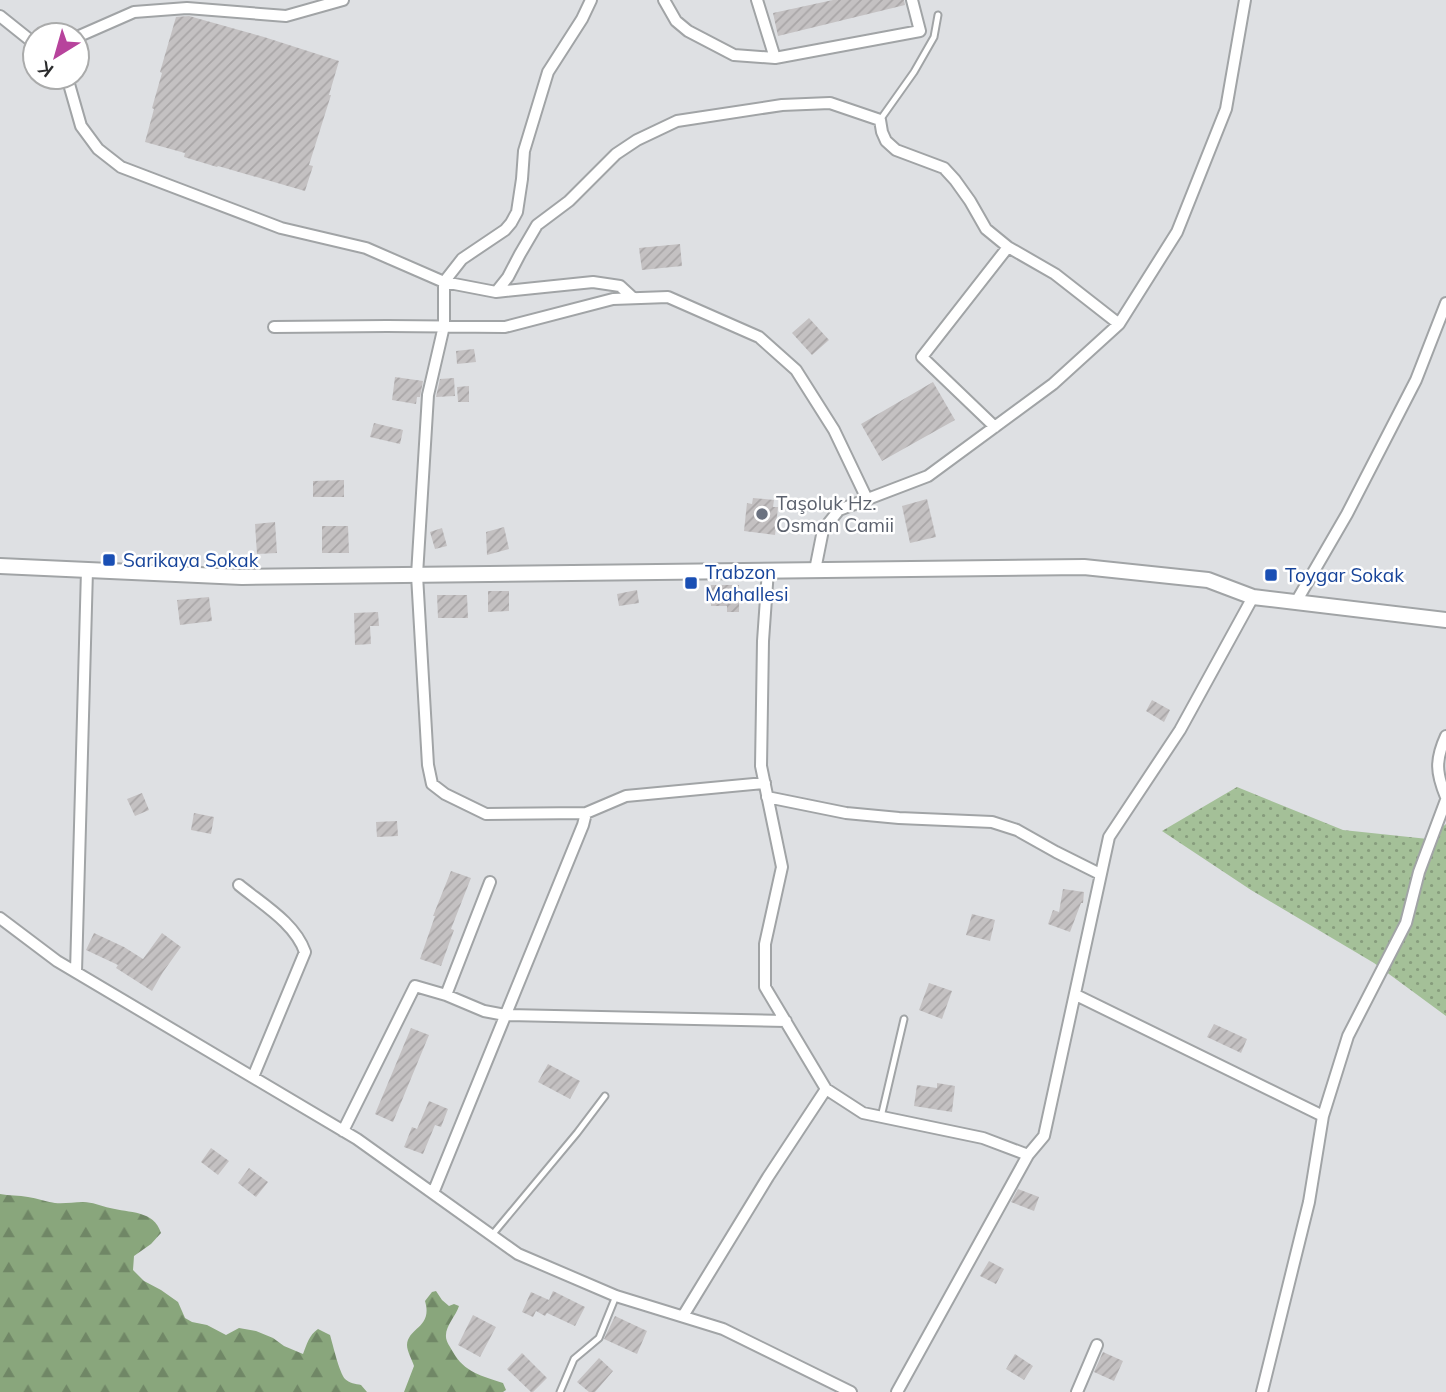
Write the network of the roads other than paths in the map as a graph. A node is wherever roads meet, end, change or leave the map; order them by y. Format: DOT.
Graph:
graph roads {
  1 [pos="343,0"];
  2 [pos="591,0"];
  3 [pos="664,0"];
  4 [pos="757,0"];
  5 [pos="912,0"];
  6 [pos="1245,0"];
  7 [pos="939,15"];
  8 [pos="0,16"];
  9 [pos="91,31"];
  10 [pos="21,33"];
  11 [pos="775,58"];
  12 [pos="72,91"];
  13 [pos="880,120"];
  14 [pos="1008,247"];
  15 [pos="444,282"];
  16 [pos="496,292"];
  17 [pos="633,298"];
  18 [pos="1446,303"];
  19 [pos="1119,324"];
  20 [pos="444,326"];
  21 [pos="274,327"];
  22 [pos="995,427"];
  23 [pos="867,499"];
  24 [pos="0,566"];
  25 [pos="86,570"];
  26 [pos="768,570"];
  27 [pos="815,570"];
  28 [pos="417,575"];
  29 [pos="1253,597"];
  30 [pos="1296,602"];
  31 [pos="1446,620"];
  32 [pos="1446,736"];
  33 [pos="765,783"];
  34 [pos="767,797"];
  35 [pos="1446,798"];
  36 [pos="586,813"];
  37 [pos="1100,874"];
  38 [pos="490,882"];
  39 [pos="239,885"];
  40 [pos="0,918"];
  41 [pos="76,972"];
  42 [pos="446,995"];
  43 [pos="1076,995"];
  44 [pos="505,1016"];
  45 [pos="904,1019"];
  46 [pos="786,1021"];
  47 [pos="253,1077"];
  48 [pos="825,1089"];
  49 [pos="605,1096"];
  50 [pos="1323,1116"];
  51 [pos="881,1117"];
  52 [pos="343,1131"];
  53 [pos="1028,1155"];
  54 [pos="433,1193"];
  55 [pos="492,1235"];
  56 [pos="616,1296"];
  57 [pos="683,1316"];
  58 [pos="1097,1345"];
  59 [pos="560,1392"];
  60 [pos="851,1392"];
  61 [pos="897,1392"];
  62 [pos="1077,1392"];
  63 [pos="1262,1392"];
  1 -- 9 [label="street"];
  2 -- 15 [label="street"];
  3 -- 11 [label="street"];
  4 -- 11 [label="street"];
  5 -- 11 [label="street"];
  6 -- 19 [label="street"];
  7 -- 13 [label="lane"];
  8 -- 10 [label="street"];
  12 -- 15 [label="street"];
  13 -- 14 [label="street"];
  13 -- 16 [label="street"];
  14 -- 19 [label="street"];
  14 -- 22 [label="street"];
  15 -- 16 [label="street"];
  15 -- 20 [label="street"];
  16 -- 17 [label="street"];
  17 -- 20 [label="street"];
  17 -- 23 [label="street"];
  18 -- 30 [label="street"];
  19 -- 22 [label="street"];
  20 -- 21 [label="street"];
  20 -- 28 [label="street"];
  22 -- 23 [label="street"];
  23 -- 27 [label="street"];
  24 -- 25 [label="street"];
  25 -- 28 [label="street"];
  25 -- 41 [label="street"];
  26 -- 27 [label="street"];
  26 -- 28 [label="street"];
  26 -- 33 [label="street"];
  27 -- 29 [label="street"];
  28 -- 36 [label="street"];
  29 -- 30 [label="street"];
  29 -- 37 [label="street"];
  30 -- 31 [label="street"];
  32 -- 35 [label="street"];
  33 -- 34 [label="street"];
  33 -- 36 [label="street"];
  34 -- 37 [label="street"];
  34 -- 46 [label="street"];
  35 -- 50 [label="street"];
  36 -- 44 [label="street"];
  37 -- 43 [label="street"];
  38 -- 42 [label="street"];
  39 -- 47 [label="street"];
  40 -- 41 [label="street"];
  41 -- 47 [label="street"];
  42 -- 44 [label="street"];
  42 -- 52 [label="street"];
  43 -- 50 [label="street"];
  43 -- 53 [label="street"];
  44 -- 46 [label="street"];
  44 -- 54 [label="street"];
  45 -- 51 [label="lane"];
  46 -- 48 [label="street"];
  47 -- 52 [label="street"];
  48 -- 51 [label="street"];
  48 -- 57 [label="street"];
  49 -- 55 [label="lane"];
  50 -- 63 [label="street"];
  51 -- 53 [label="street"];
  52 -- 54 [label="street"];
  53 -- 61 [label="street"];
  54 -- 55 [label="street"];
  55 -- 56 [label="street"];
  56 -- 57 [label="street"];
  56 -- 59 [label="lane"];
  57 -- 60 [label="street"];
  58 -- 62 [label="street"];
}
